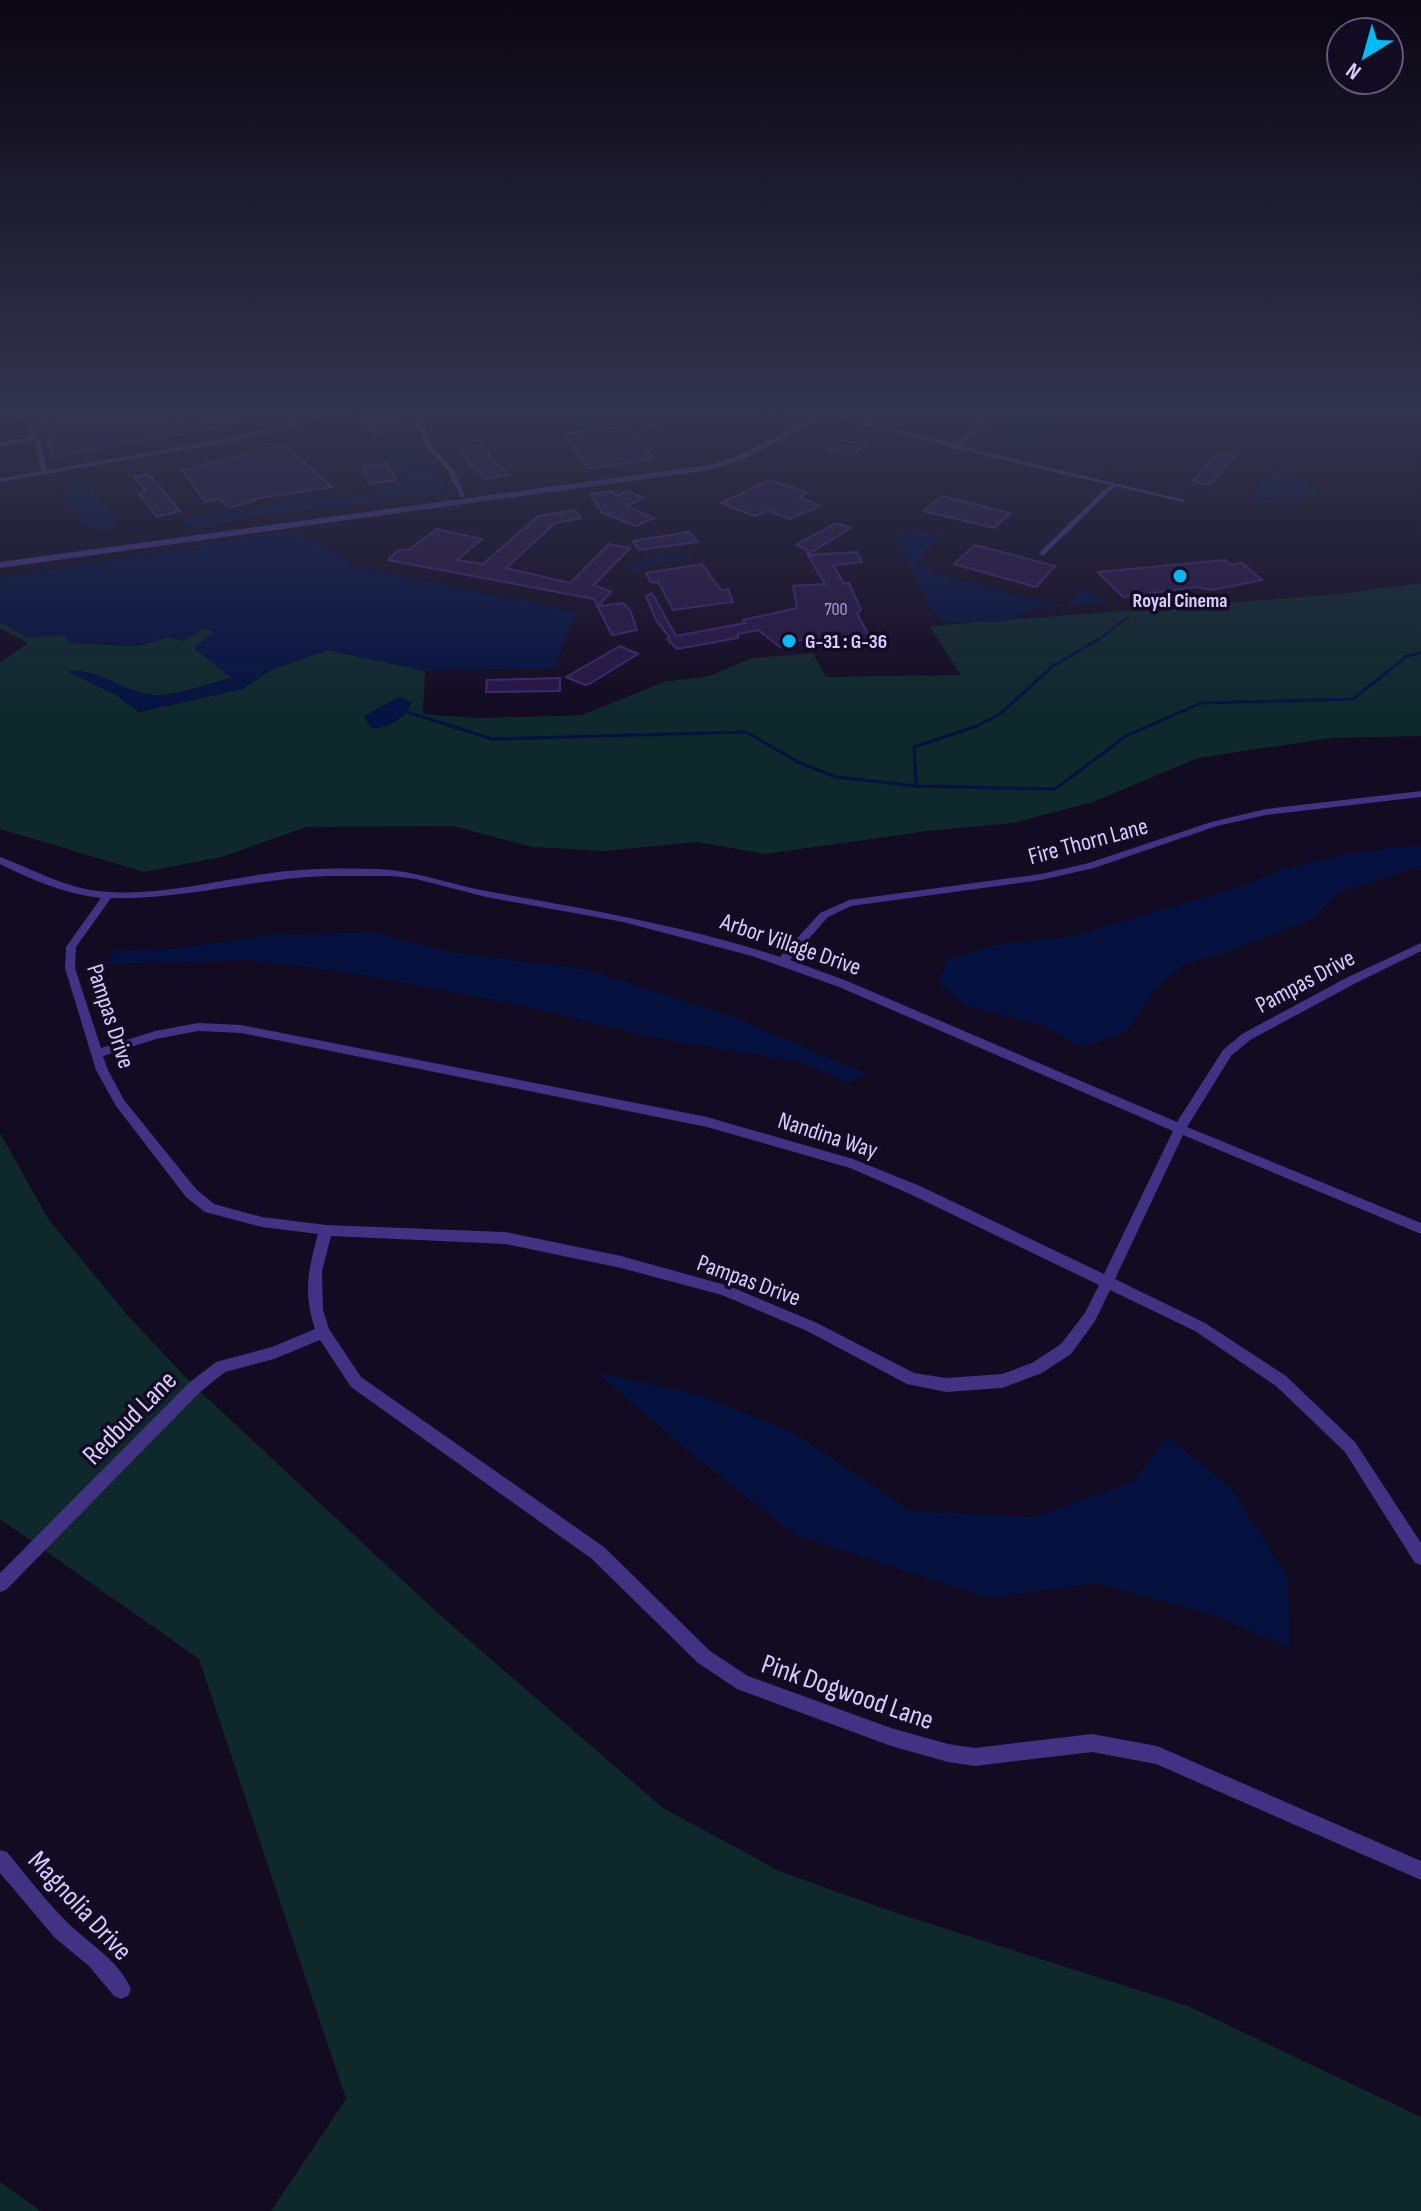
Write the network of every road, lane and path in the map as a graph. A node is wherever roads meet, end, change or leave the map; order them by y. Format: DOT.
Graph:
graph roads {
  1 [pos="369,512"];
  2 [pos="380,512"];
  3 [pos="1085,512"];
  4 [pos="323,520"];
  5 [pos="1043,554"];
  6 [pos="0,565"];
  7 [pos="1421,794"];
  8 [pos="0,860"];
  9 [pos="108,895"];
  10 [pos="1421,947"];
  11 [pos="784,960"];
  12 [pos="100,1053"];
  13 [pos="1180,1128"];
  14 [pos="1421,1229"];
  15 [pos="326,1230"];
  16 [pos="1107,1281"];
  17 [pos="323,1332"];
  18 [pos="1421,1557"];
  19 [pos="0,1584"];
  20 [pos="0,1859"];
  21 [pos="1421,1871"];
  22 [pos="121,1989"];
  1 -- 4 [label="street"];
  2 -- 4 [label="street"];
  3 -- 5 [label="street"];
  4 -- 6 [label="street"];
  7 -- 11 [label="street, Fire Thorn Lane"];
  8 -- 9 [label="street, Arbor Village Drive"];
  9 -- 11 [label="street, Arbor Village Drive"];
  9 -- 12 [label="street, Pampas Drive"];
  10 -- 13 [label="street, Pampas Drive"];
  11 -- 13 [label="street, Arbor Village Drive"];
  12 -- 15 [label="street, Pampas Drive"];
  12 -- 16 [label="street, Nandina Way"];
  13 -- 14 [label="street, Arbor Village Drive"];
  13 -- 16 [label="street, Pampas Drive"];
  15 -- 16 [label="street, Pampas Drive"];
  15 -- 17 [label="street, Pink Dogwood Lane"];
  16 -- 18 [label="street, Nandina Way"];
  17 -- 19 [label="street, Redbud Lane"];
  17 -- 21 [label="street, Pink Dogwood Lane"];
  20 -- 22 [label="street, Magnolia Drive"];
}
